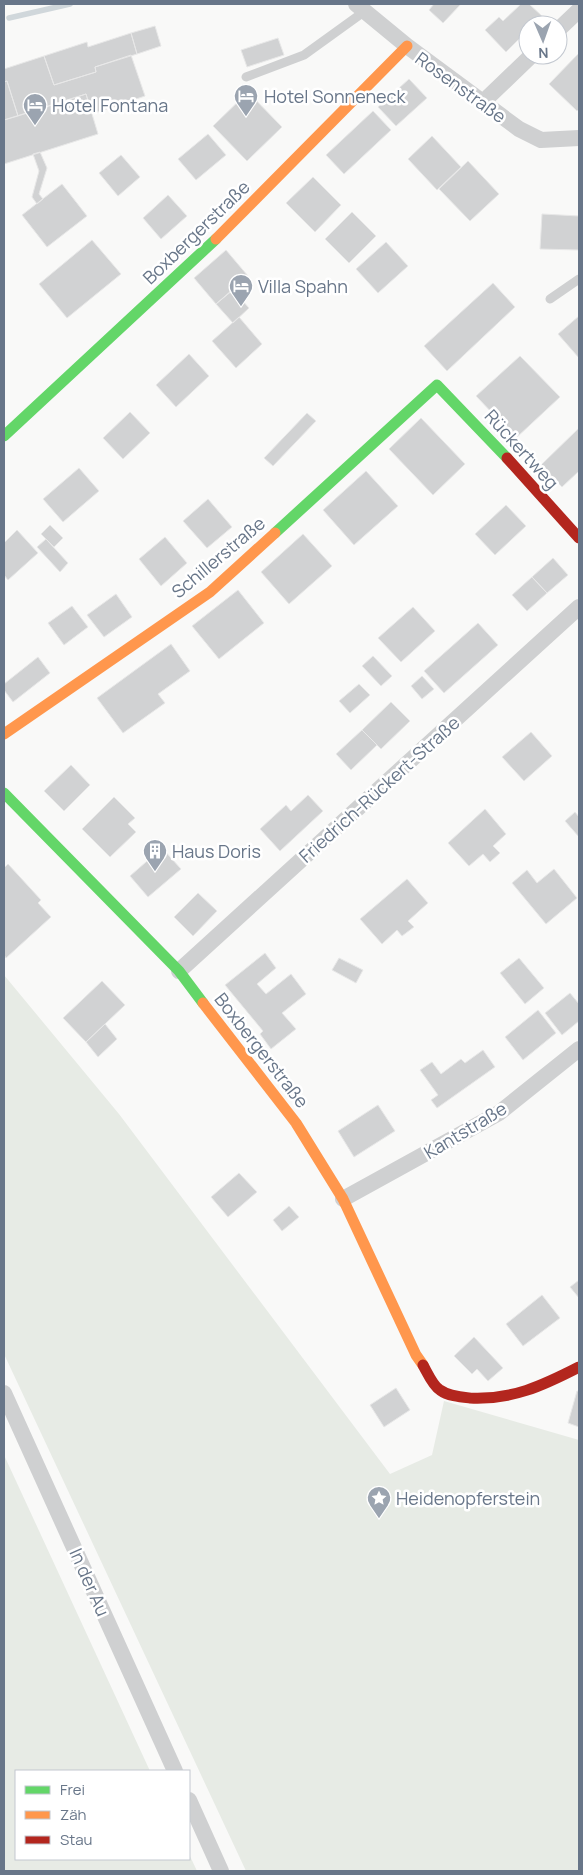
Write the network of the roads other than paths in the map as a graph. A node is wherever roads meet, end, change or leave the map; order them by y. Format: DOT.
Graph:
graph roads {
  1 [pos="361,7"];
  2 [pos="579,10"];
  3 [pos="568,20"];
  4 [pos="407,46"];
  5 [pos="522,65"];
  6 [pos="246,77"];
  7 [pos="482,103"];
  8 [pos="579,138"];
  9 [pos="579,279"];
  10 [pos="550,299"];
  11 [pos="437,385"];
  12 [pos="4,436"];
  13 [pos="579,538"];
  14 [pos="579,607"];
  15 [pos="4,734"];
  16 [pos="4,793"];
  17 [pos="179,971"];
  18 [pos="579,1049"];
  19 [pos="343,1199"];
  20 [pos="579,1367"];
  21 [pos="4,1393"];
  22 [pos="171,1767"];
  23 [pos="190,1802"];
  24 [pos="221,1871"];
  1 -- 4 [label="street, Rosenstraße"];
  1 -- 6 [label="lane"];
  2 -- 3 [label="street"];
  4 -- 7 [label="street, Rosenstraße"];
  4 -- 12 [label="street, Boxbergerstraße"];
  5 -- 7 [label="street"];
  7 -- 8 [label="street, Rosenstraße"];
  9 -- 10 [label="lane"];
  11 -- 13 [label="street, Rückertweg"];
  11 -- 15 [label="street, Schillerstraße"];
  14 -- 17 [label="street, Friedrich-Rückert-Straße"];
  16 -- 17 [label="street, Boxbergerstraße"];
  17 -- 19 [label="street, Boxbergerstraße"];
  18 -- 19 [label="street, Kantstraße"];
  19 -- 20 [label="street, Boxbergerstraße"];
  21 -- 22 [label="street, In der Au"];
  23 -- 24 [label="street"];
}
